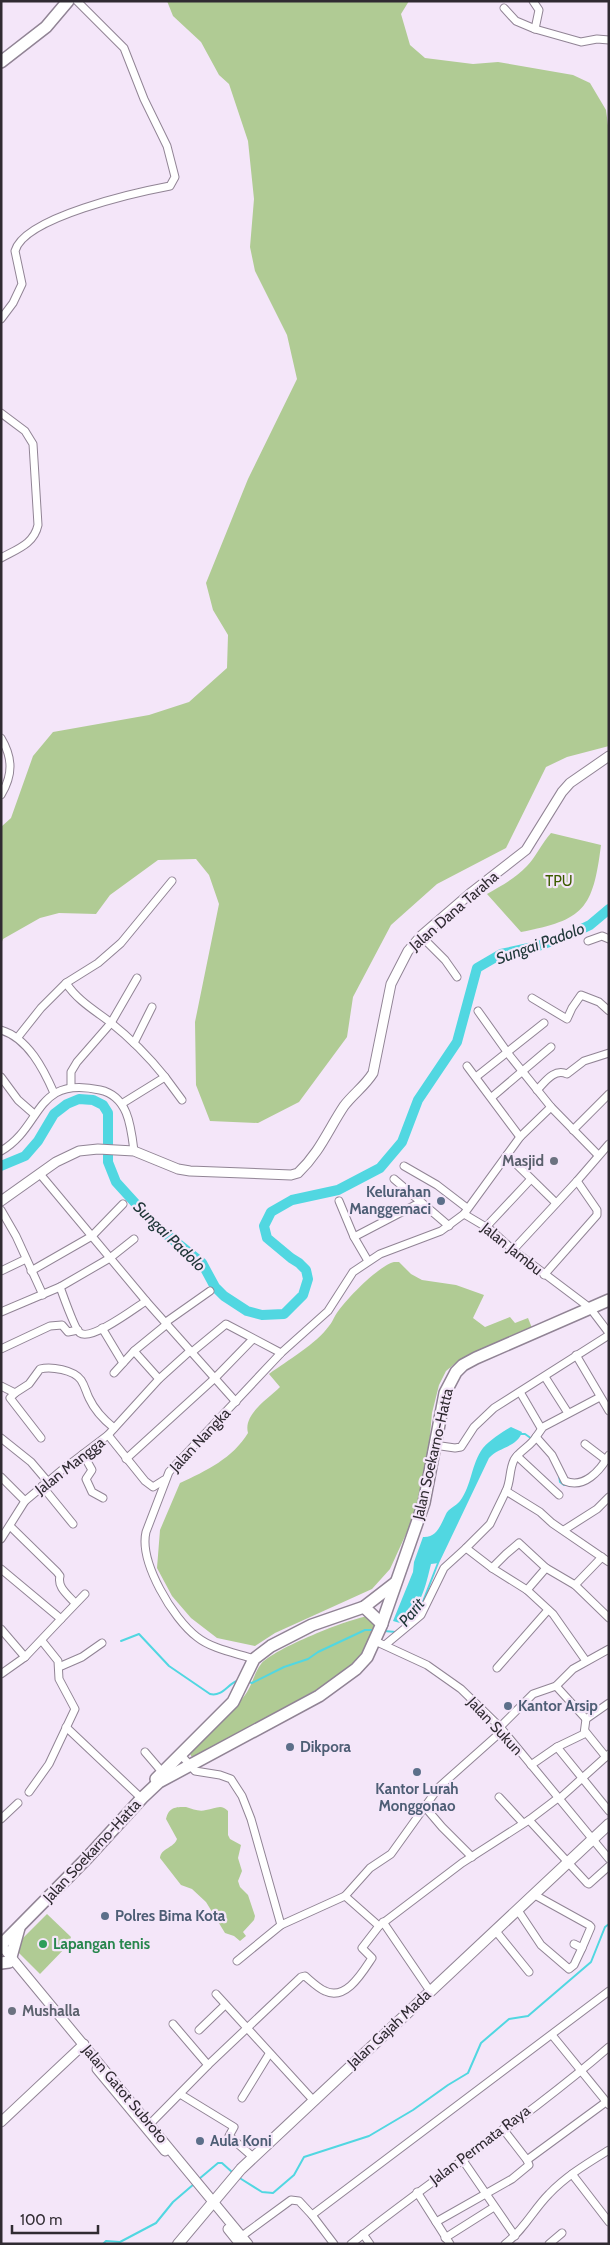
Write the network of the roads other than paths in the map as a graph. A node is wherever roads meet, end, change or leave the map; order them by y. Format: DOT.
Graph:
graph roads {
  1 [pos="68,1"];
  2 [pos="77,1"];
  3 [pos="533,1"];
  4 [pos="504,8"];
  5 [pos="535,29"];
  6 [pos="609,40"];
  7 [pos="1,62"];
  8 [pos="1,319"];
  9 [pos="1,413"];
  10 [pos="1,558"];
  11 [pos="1,738"];
  12 [pos="609,756"];
  13 [pos="1,795"];
  14 [pos="172,881"];
  15 [pos="421,936"];
  16 [pos="609,939"];
  17 [pos="588,941"];
  18 [pos="457,977"];
  19 [pos="137,978"];
  20 [pos="66,983"];
  21 [pos="532,998"];
  22 [pos="152,1007"];
  23 [pos="478,1011"];
  24 [pos="609,1011"];
  25 [pos="111,1023"];
  26 [pos="544,1023"];
  27 [pos="1,1030"];
  28 [pos="18,1037"];
  29 [pos="134,1043"];
  30 [pos="551,1047"];
  31 [pos="609,1053"];
  32 [pos="508,1054"];
  33 [pos="467,1066"];
  34 [pos="523,1073"];
  35 [pos="1,1077"];
  36 [pos="476,1077"];
  37 [pos="165,1078"];
  38 [pos="71,1087"];
  39 [pos="537,1090"];
  40 [pos="54,1094"];
  41 [pos="609,1094"];
  42 [pos="492,1097"];
  43 [pos="182,1100"];
  44 [pos="123,1103"];
  45 [pos="551,1107"];
  46 [pos="34,1114"];
  47 [pos="573,1130"];
  48 [pos="520,1137"];
  49 [pos="609,1144"];
  50 [pos="130,1150"];
  51 [pos="1,1151"];
  52 [pos="507,1155"];
  53 [pos="598,1155"];
  54 [pos="404,1166"];
  55 [pos="40,1174"];
  56 [pos="394,1179"];
  57 [pos="532,1179"];
  58 [pos="577,1181"];
  59 [pos="1,1201"];
  60 [pos="339,1201"];
  61 [pos="421,1202"];
  62 [pos="556,1203"];
  63 [pos="122,1204"];
  64 [pos="1,1210"];
  65 [pos="465,1211"];
  66 [pos="449,1226"];
  67 [pos="486,1226"];
  68 [pos="92,1236"];
  69 [pos="354,1237"];
  70 [pos="134,1239"];
  71 [pos="513,1250"];
  72 [pos="110,1258"];
  73 [pos="26,1259"];
  74 [pos="368,1261"];
  75 [pos="1,1270"];
  76 [pos="31,1270"];
  77 [pos="544,1275"];
  78 [pos="60,1286"];
  79 [pos="210,1291"];
  80 [pos="43,1294"];
  81 [pos="609,1300"];
  82 [pos="146,1301"];
  83 [pos="590,1308"];
  84 [pos="1,1312"];
  85 [pos="166,1323"];
  86 [pos="102,1328"];
  87 [pos="78,1330"];
  88 [pos="609,1334"];
  89 [pos="253,1338"];
  90 [pos="1,1349"];
  91 [pos="134,1351"];
  92 [pos="191,1351"];
  93 [pos="281,1353"];
  94 [pos="576,1355"];
  95 [pos="123,1363"];
  96 [pos="114,1373"];
  97 [pos="545,1377"];
  98 [pos="216,1378"];
  99 [pos="158,1379"];
  100 [pos="1,1386"];
  101 [pos="520,1392"];
  102 [pos="15,1393"];
  103 [pos="600,1397"];
  104 [pos="236,1402"];
  105 [pos="609,1411"];
  106 [pos="568,1413"];
  107 [pos="114,1428"];
  108 [pos="541,1428"];
  109 [pos="108,1435"];
  110 [pos="536,1437"];
  111 [pos="1,1438"];
  112 [pos="41,1438"];
  113 [pos="584,1444"];
  114 [pos="434,1445"];
  115 [pos="83,1454"];
  116 [pos="517,1456"];
  117 [pos="126,1458"];
  118 [pos="608,1458"];
  119 [pos="1,1477"];
  120 [pos="165,1480"];
  121 [pos="45,1484"];
  122 [pos="506,1491"];
  123 [pos="559,1495"];
  124 [pos="609,1497"];
  125 [pos="103,1498"];
  126 [pos="25,1502"];
  127 [pos="73,1524"];
  128 [pos="10,1526"];
  129 [pos="564,1530"];
  130 [pos="1,1539"];
  131 [pos="466,1548"];
  132 [pos="607,1559"];
  133 [pos="492,1568"];
  134 [pos="546,1568"];
  135 [pos="1,1569"];
  136 [pos="395,1583"];
  137 [pos="575,1586"];
  138 [pos="527,1590"];
  139 [pos="85,1594"];
  140 [pos="75,1603"];
  141 [pos="364,1607"];
  142 [pos="548,1610"];
  143 [pos="609,1618"];
  144 [pos="61,1619"];
  145 [pos="1,1629"];
  146 [pos="380,1635"];
  147 [pos="42,1641"];
  148 [pos="102,1643"];
  149 [pos="609,1649"];
  150 [pos="25,1657"];
  151 [pos="254,1659"];
  152 [pos="586,1661"];
  153 [pos="59,1667"];
  154 [pos="497,1668"];
  155 [pos="1,1674"];
  156 [pos="556,1686"];
  157 [pos="609,1703"];
  158 [pos="586,1719"];
  159 [pos="66,1727"];
  160 [pos="501,1729"];
  161 [pos="585,1731"];
  162 [pos="557,1747"];
  163 [pos="145,1752"];
  164 [pos="182,1755"];
  165 [pos="607,1755"];
  166 [pos="531,1765"];
  167 [pos="190,1766"];
  168 [pos="163,1773"];
  169 [pos="582,1777"];
  170 [pos="29,1792"];
  171 [pos="139,1796"];
  172 [pos="499,1797"];
  173 [pos="558,1798"];
  174 [pos="18,1803"];
  175 [pos="425,1807"];
  176 [pos="609,1811"];
  177 [pos="1,1819"];
  178 [pos="526,1822"];
  179 [pos="609,1824"];
  180 [pos="592,1839"];
  181 [pos="86,1857"];
  182 [pos="472,1857"];
  183 [pos="609,1859"];
  184 [pos="566,1863"];
  185 [pos="609,1866"];
  186 [pos="533,1894"];
  187 [pos="345,1896"];
  188 [pos="517,1909"];
  189 [pos="381,1924"];
  190 [pos="281,1925"];
  191 [pos="18,1927"];
  192 [pos="1,1930"];
  193 [pos="495,1930"];
  194 [pos="1,1939"];
  195 [pos="574,1944"];
  196 [pos="1,1945"];
  197 [pos="582,1948"];
  198 [pos="6,1959"];
  199 [pos="237,1961"];
  200 [pos="530,1972"];
  201 [pos="430,1991"];
  202 [pos="609,1991"];
  203 [pos="216,1994"];
  204 [pos="225,2005"];
  205 [pos="174,2024"];
  206 [pos="246,2028"];
  207 [pos="199,2030"];
  208 [pos="552,2035"];
  209 [pos="82,2046"];
  210 [pos="609,2047"];
  211 [pos="269,2054"];
  212 [pos="208,2065"];
  213 [pos="581,2071"];
  214 [pos="180,2094"];
  215 [pos="242,2098"];
  216 [pos="313,2100"];
  217 [pos="608,2103"];
  218 [pos="1,2122"];
  219 [pos="148,2126"];
  220 [pos="503,2129"];
  221 [pos="609,2150"];
  222 [pos="253,2157"];
  223 [pos="462,2159"];
  224 [pos="527,2160"];
  225 [pos="572,2174"];
  226 [pos="417,2192"];
  227 [pos="485,2194"];
  228 [pos="211,2203"];
  229 [pos="494,2207"];
  230 [pos="609,2207"];
  231 [pos="601,2212"];
  232 [pos="312,2215"];
  233 [pos="436,2222"];
  234 [pos="609,2222"];
  235 [pos="562,2233"];
  236 [pos="363,2234"];
  237 [pos="515,2236"];
  238 [pos="244,2241"];
  239 [pos="448,2241"];
  240 [pos="178,2244"];
  241 [pos="334,2244"];
  242 [pos="351,2244"];
  243 [pos="370,2244"];
  244 [pos="505,2244"];
  245 [pos="548,2244"];
  1 -- 7 [label="highway"];
  2 -- 8 [label="street"];
  3 -- 5 [label="street"];
  4 -- 5 [label="street"];
  5 -- 6 [label="street"];
  9 -- 10 [label="street"];
  11 -- 13 [label="street"];
  12 -- 15 [label="street, Jalan Dana Taraha"];
  14 -- 20 [label="street"];
  15 -- 18 [label="street"];
  15 -- 50 [label="street, Jalan Dana Taraha"];
  16 -- 17 [label="street"];
  19 -- 25 [label="street"];
  20 -- 25 [label="street"];
  20 -- 28 [label="street"];
  21 -- 24 [label="street"];
  22 -- 29 [label="street"];
  23 -- 32 [label="street"];
  25 -- 29 [label="street"];
  25 -- 38 [label="street"];
  26 -- 32 [label="street"];
  27 -- 28 [label="street"];
  28 -- 40 [label="street"];
  29 -- 37 [label="street"];
  30 -- 34 [label="street"];
  31 -- 39 [label="street"];
  32 -- 34 [label="street"];
  32 -- 36 [label="street"];
  33 -- 36 [label="street"];
  34 -- 39 [label="street"];
  34 -- 42 [label="street"];
  35 -- 46 [label="street"];
  36 -- 42 [label="street"];
  37 -- 43 [label="street"];
  37 -- 44 [label="street"];
  38 -- 40 [label="street"];
  38 -- 44 [label="street"];
  39 -- 45 [label="street"];
  40 -- 46 [label="street"];
  41 -- 47 [label="street"];
  42 -- 48 [label="street"];
  44 -- 50 [label="street"];
  45 -- 47 [label="street"];
  45 -- 48 [label="street"];
  46 -- 51 [label="street"];
  47 -- 53 [label="street"];
  48 -- 52 [label="street"];
  49 -- 53 [label="street"];
  50 -- 55 [label="street"];
  52 -- 57 [label="street"];
  52 -- 65 [label="street"];
  53 -- 58 [label="street"];
  54 -- 65 [label="street, Jalan Jambu"];
  55 -- 59 [label="street"];
  55 -- 68 [label="street, Jalan Nangka"];
  56 -- 61 [label="street"];
  57 -- 62 [label="street"];
  57 -- 67 [label="street"];
  58 -- 62 [label="street"];
  58 -- 77 [label="street"];
  60 -- 69 [label="street"];
  61 -- 66 [label="street"];
  61 -- 69 [label="street"];
  62 -- 71 [label="street"];
  63 -- 68 [label="street"];
  64 -- 73 [label="street"];
  65 -- 66 [label="street"];
  65 -- 67 [label="street, Jalan Jambu"];
  66 -- 74 [label="street, Jalan Nangka"];
  67 -- 71 [label="street, Jalan Jambu"];
  68 -- 72 [label="street, Jalan Nangka"];
  68 -- 76 [label="street"];
  69 -- 74 [label="street"];
  70 -- 72 [label="street"];
  71 -- 77 [label="street, Jalan Jambu"];
  72 -- 78 [label="street"];
  72 -- 82 [label="street, Jalan Nangka"];
  73 -- 75 [label="street"];
  73 -- 76 [label="street"];
  74 -- 93 [label="street, Jalan Nangka"];
  76 -- 80 [label="street"];
  77 -- 83 [label="street, Jalan Jambu"];
  78 -- 80 [label="street"];
  78 -- 87 [label="street"];
  79 -- 85 [label="street"];
  80 -- 84 [label="street"];
  81 -- 83 [label="highway, Jalan Soekarno-Hatta"];
  82 -- 85 [label="street, Jalan Nangka"];
  82 -- 86 [label="street"];
  83 -- 88 [label="street, Jalan Jambu"];
  83 -- 114 [label="highway, Jalan Soekarno-Hatta"];
  85 -- 91 [label="street"];
  85 -- 92 [label="street, Jalan Nangka"];
  86 -- 87 [label="street"];
  86 -- 95 [label="street"];
  87 -- 90 [label="street"];
  88 -- 94 [label="street"];
  89 -- 92 [label="street"];
  89 -- 93 [label="street"];
  89 -- 98 [label="street"];
  91 -- 95 [label="street"];
  91 -- 99 [label="street"];
  92 -- 98 [label="street, Jalan Nangka"];
  92 -- 99 [label="street"];
  93 -- 104 [label="street, Jalan Nangka"];
  94 -- 97 [label="street"];
  94 -- 103 [label="street"];
  95 -- 96 [label="street"];
  97 -- 101 [label="street"];
  97 -- 106 [label="street"];
  98 -- 104 [label="street, Jalan Nangka"];
  98 -- 117 [label="street"];
  99 -- 107 [label="street"];
  100 -- 102 [label="street"];
  101 -- 108 [label="street"];
  101 -- 114 [label="street"];
  102 -- 107 [label="street"];
  102 -- 112 [label="street"];
  103 -- 105 [label="street"];
  103 -- 106 [label="street"];
  104 -- 120 [label="street, Jalan Nangka"];
  106 -- 108 [label="street"];
  107 -- 109 [label="street"];
  108 -- 110 [label="street"];
  109 -- 115 [label="street, Jalan Mangga"];
  109 -- 117 [label="street, Jalan Mangga"];
  110 -- 116 [label="street"];
  110 -- 118 [label="street"];
  111 -- 121 [label="street"];
  113 -- 118 [label="street"];
  114 -- 136 [label="highway, Jalan Soekarno-Hatta"];
  115 -- 121 [label="street, Jalan Mangga"];
  115 -- 125 [label="street"];
  116 -- 122 [label="street"];
  116 -- 123 [label="street"];
  117 -- 120 [label="street, Jalan Mangga"];
  119 -- 126 [label="street"];
  120 -- 151 [label="street, Jalan Nangka"];
  121 -- 126 [label="street, Jalan Mangga"];
  121 -- 127 [label="street"];
  122 -- 129 [label="street"];
  122 -- 131 [label="street"];
  124 -- 129 [label="street"];
  126 -- 128 [label="street, Jalan Mangga"];
  128 -- 130 [label="street, Jalan Mangga"];
  128 -- 140 [label="street"];
  129 -- 132 [label="street"];
  131 -- 133 [label="street"];
  131 -- 146 [label="street"];
  132 -- 137 [label="street"];
  133 -- 134 [label="street"];
  133 -- 138 [label="street"];
  134 -- 137 [label="street"];
  134 -- 138 [label="street"];
  135 -- 144 [label="street"];
  136 -- 141 [label="highway, Jalan Soekarno-Hatta"];
  136 -- 146 [label="highway, Jalan Soekarno-Hatta"];
  137 -- 143 [label="street"];
  138 -- 142 [label="street"];
  139 -- 140 [label="street"];
  140 -- 144 [label="street"];
  141 -- 146 [label="highway"];
  141 -- 151 [label="highway, Jalan Soekarno-Hatta"];
  142 -- 152 [label="street"];
  142 -- 154 [label="street"];
  144 -- 147 [label="street"];
  145 -- 150 [label="street"];
  146 -- 160 [label="street, Jalan Sukun"];
  146 -- 167 [label="highway, Jalan Soekarno-Hatta"];
  147 -- 150 [label="street"];
  147 -- 153 [label="street"];
  148 -- 153 [label="street"];
  149 -- 152 [label="street"];
  150 -- 155 [label="street"];
  151 -- 164 [label="highway, Jalan Soekarno-Hatta"];
  152 -- 156 [label="street"];
  153 -- 159 [label="street"];
  156 -- 158 [label="street"];
  156 -- 160 [label="street"];
  157 -- 158 [label="street"];
  158 -- 161 [label="street"];
  159 -- 170 [label="street"];
  159 -- 171 [label="street"];
  160 -- 166 [label="street, Jalan Sukun"];
  160 -- 175 [label="street"];
  161 -- 162 [label="street"];
  161 -- 165 [label="street"];
  162 -- 166 [label="street"];
  162 -- 169 [label="street"];
  163 -- 168 [label="street"];
  164 -- 167 [label="street"];
  164 -- 168 [label="highway, Jalan Soekarno-Hatta"];
  165 -- 169 [label="street"];
  166 -- 173 [label="street, Jalan Sukun"];
  167 -- 181 [label="highway, Jalan Soekarno-Hatta"];
  167 -- 190 [label="street"];
  168 -- 171 [label="highway, Jalan Soekarno-Hatta"];
  169 -- 173 [label="street"];
  169 -- 176 [label="street"];
  171 -- 181 [label="highway, Jalan Soekarno-Hatta"];
  172 -- 178 [label="street"];
  173 -- 178 [label="street"];
  173 -- 180 [label="street, Jalan Sukun"];
  174 -- 177 [label="street"];
  175 -- 182 [label="street"];
  175 -- 187 [label="street"];
  178 -- 182 [label="street"];
  178 -- 184 [label="street"];
  179 -- 180 [label="main road, Jalan Gajah Mada"];
  180 -- 183 [label="street, Jalan Sukun"];
  180 -- 184 [label="main road, Jalan Gajah Mada"];
  181 -- 191 [label="highway, Jalan Soekarno-Hatta"];
  182 -- 189 [label="street"];
  184 -- 185 [label="street"];
  184 -- 186 [label="main road, Jalan Gajah Mada"];
  186 -- 188 [label="main road, Jalan Gajah Mada"];
  186 -- 197 [label="street"];
  187 -- 189 [label="street"];
  187 -- 190 [label="street"];
  188 -- 193 [label="main road, Jalan Gajah Mada"];
  188 -- 197 [label="street"];
  189 -- 201 [label="street"];
  189 -- 206 [label="street"];
  190 -- 199 [label="street"];
  191 -- 192 [label="highway"];
  191 -- 194 [label="highway, Jalan Soekarno-Hatta"];
  191 -- 196 [label="highway, Jalan Soekarno-Hatta"];
  191 -- 198 [label="highway"];
  193 -- 200 [label="street"];
  193 -- 201 [label="main road, Jalan Gajah Mada"];
  195 -- 197 [label="street"];
  196 -- 198 [label="street, Jalan Gatot Subroto"];
  198 -- 209 [label="street, Jalan Gatot Subroto"];
  201 -- 216 [label="main road, Jalan Gajah Mada"];
  202 -- 208 [label="street"];
  203 -- 204 [label="street"];
  204 -- 206 [label="street"];
  204 -- 207 [label="street"];
  205 -- 212 [label="street"];
  206 -- 211 [label="street"];
  206 -- 212 [label="street"];
  208 -- 213 [label="street"];
  208 -- 232 [label="street"];
  209 -- 218 [label="street"];
  209 -- 219 [label="street, Jalan Gatot Subroto"];
  210 -- 213 [label="street, Jalan Permata Raya"];
  211 -- 215 [label="street"];
  211 -- 216 [label="street"];
  212 -- 214 [label="street"];
  213 -- 217 [label="street"];
  213 -- 220 [label="street, Jalan Permata Raya"];
  214 -- 219 [label="street"];
  214 -- 222 [label="street"];
  216 -- 222 [label="main road, Jalan Gajah Mada"];
  217 -- 224 [label="street"];
  219 -- 228 [label="street, Jalan Gatot Subroto"];
  220 -- 223 [label="street, Jalan Permata Raya"];
  220 -- 224 [label="street"];
  221 -- 225 [label="street"];
  222 -- 228 [label="main road, Jalan Gajah Mada"];
  223 -- 226 [label="street, Jalan Permata Raya"];
  223 -- 227 [label="street"];
  224 -- 227 [label="street"];
  225 -- 231 [label="street"];
  225 -- 237 [label="street"];
  226 -- 233 [label="street"];
  226 -- 236 [label="street, Jalan Permata Raya"];
  227 -- 229 [label="street"];
  227 -- 233 [label="street"];
  228 -- 238 [label="street, Jalan Gatot Subroto"];
  228 -- 240 [label="main road, Jalan Gajah Mada"];
  229 -- 237 [label="street"];
  229 -- 239 [label="street"];
  230 -- 231 [label="street"];
  231 -- 234 [label="street"];
  232 -- 238 [label="street"];
  232 -- 241 [label="street"];
  233 -- 239 [label="street"];
  235 -- 245 [label="street"];
  236 -- 242 [label="street, Jalan Permata Raya"];
  236 -- 243 [label="street"];
  237 -- 244 [label="street"];
}
